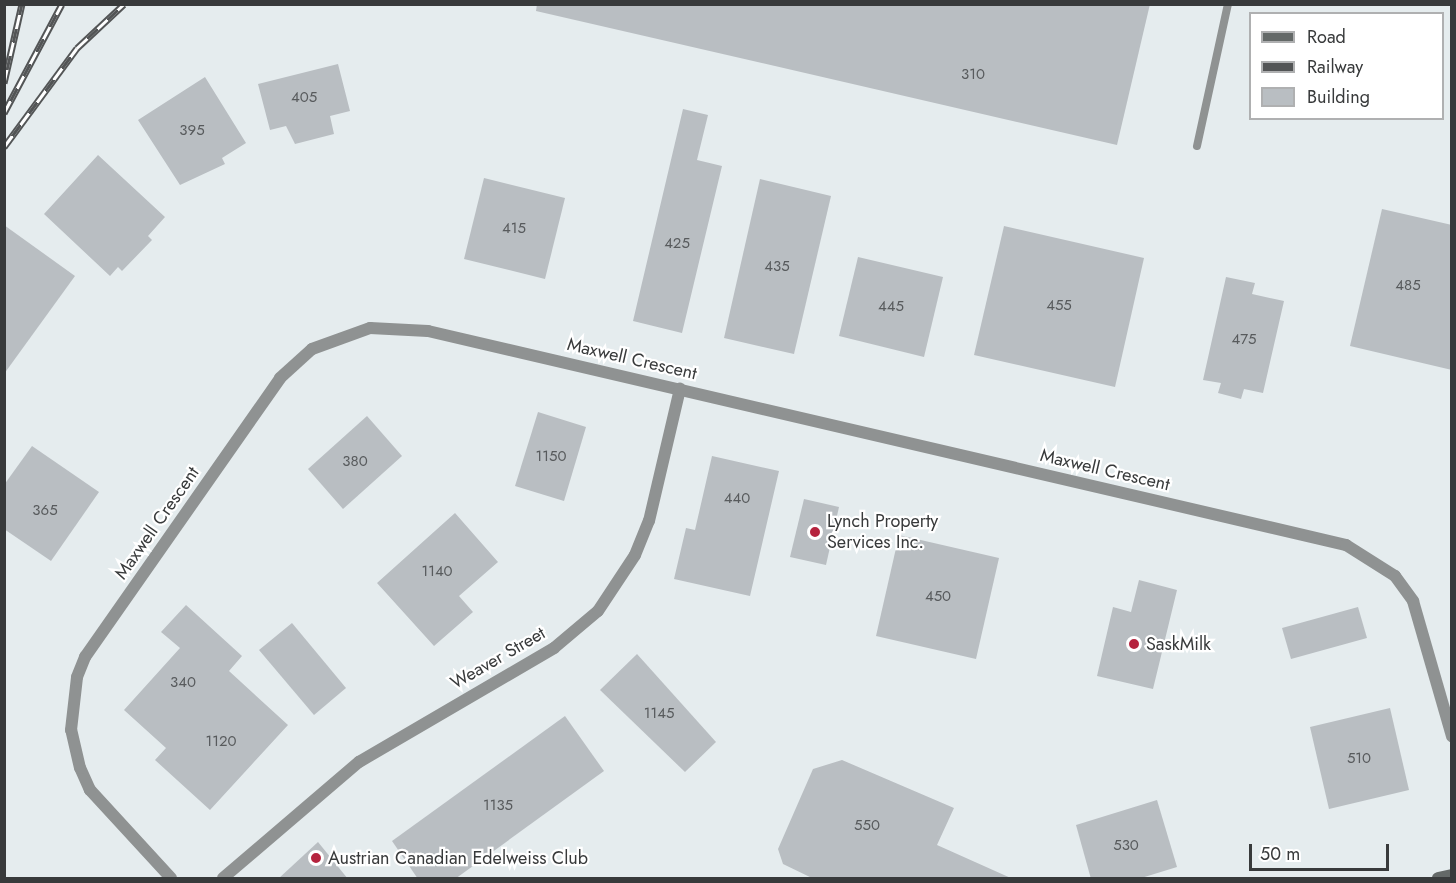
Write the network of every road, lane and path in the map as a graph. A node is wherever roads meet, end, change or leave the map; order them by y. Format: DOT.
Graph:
graph roads {
  1 [pos="1228,4"];
  2 [pos="1197,146"];
  3 [pos="681,389"];
  4 [pos="1452,736"];
  5 [pos="1452,875"];
  6 [pos="171,879"];
  7 [pos="224,879"];
  8 [pos="1438,879"];
  1 -- 2 [label="lane"];
  3 -- 4 [label="street, Maxwell Crescent"];
  3 -- 6 [label="street, Maxwell Crescent"];
  3 -- 7 [label="street, Weaver Street"];
  5 -- 8 [label="street"];
}
